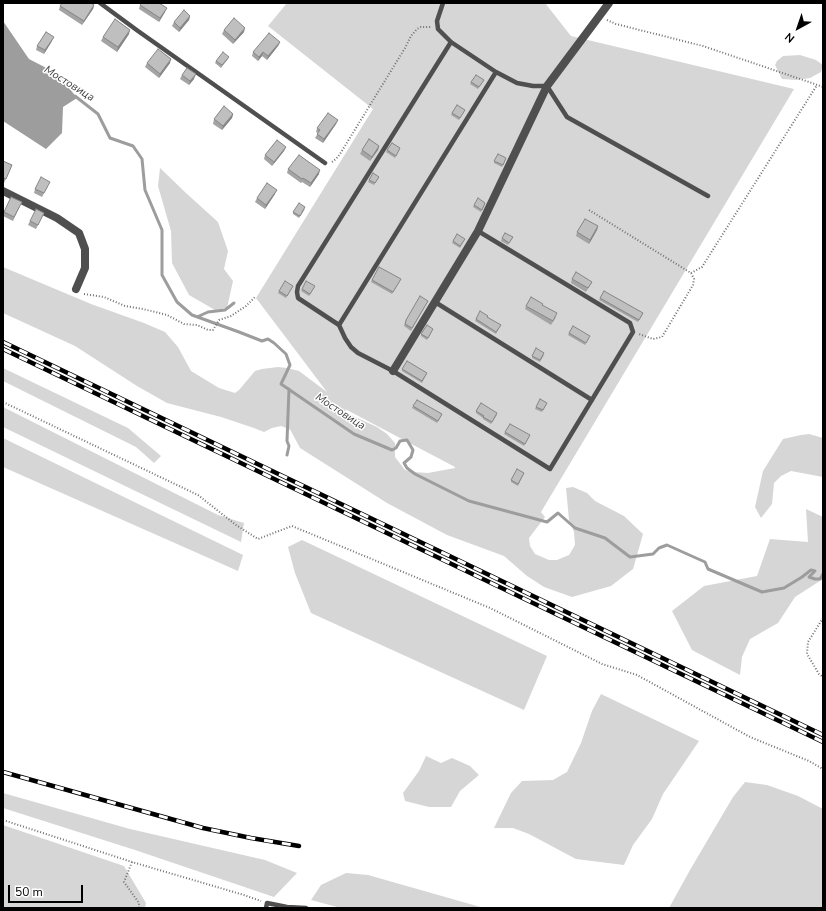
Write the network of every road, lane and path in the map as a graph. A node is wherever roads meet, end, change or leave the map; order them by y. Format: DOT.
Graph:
graph roads {
  1 [pos="100,3"];
  2 [pos="443,3"];
  3 [pos="609,3"];
  4 [pos="599,16"];
  5 [pos="438,29"];
  6 [pos="452,42"];
  7 [pos="496,72"];
  8 [pos="817,85"];
  9 [pos="547,86"];
  10 [pos="823,87"];
  11 [pos="325,164"];
  12 [pos="3,191"];
  13 [pos="708,196"];
  14 [pos="589,210"];
  15 [pos="478,231"];
  16 [pos="691,273"];
  17 [pos="76,290"];
  18 [pos="254,297"];
  19 [pos="435,302"];
  20 [pos="339,325"];
  21 [pos="633,332"];
  22 [pos="392,371"];
  23 [pos="592,400"];
  24 [pos="3,402"];
  25 [pos="823,618"];
  26 [pos="823,677"];
  27 [pos="823,769"];
  28 [pos="3,820"];
  29 [pos="132,862"];
  30 [pos="267,906"];
  31 [pos="139,908"];
  32 [pos="306,908"];
  1 -- 11 [label="lane"];
  2 -- 5 [label="lane"];
  3 -- 4 [label="street"];
  4 -- 8 [label="path"];
  4 -- 9 [label="street"];
  5 -- 6 [label="lane"];
  5 -- 11 [label="path"];
  6 -- 7 [label="lane"];
  6 -- 20 [label="lane"];
  7 -- 9 [label="lane"];
  7 -- 20 [label="lane"];
  8 -- 10 [label="path"];
  8 -- 16 [label="path"];
  9 -- 13 [label="lane"];
  9 -- 15 [label="street"];
  12 -- 17 [label="street"];
  14 -- 16 [label="path"];
  15 -- 19 [label="street"];
  15 -- 21 [label="lane"];
  16 -- 21 [label="path"];
  17 -- 18 [label="path"];
  19 -- 22 [label="street"];
  19 -- 23 [label="lane"];
  20 -- 22 [label="lane"];
  21 -- 23 [label="lane"];
  22 -- 23 [label="lane"];
  24 -- 27 [label="path"];
  25 -- 26 [label="path"];
  28 -- 29 [label="path"];
  29 -- 30 [label="path"];
  29 -- 31 [label="path"];
  30 -- 32 [label="lane"];
}
